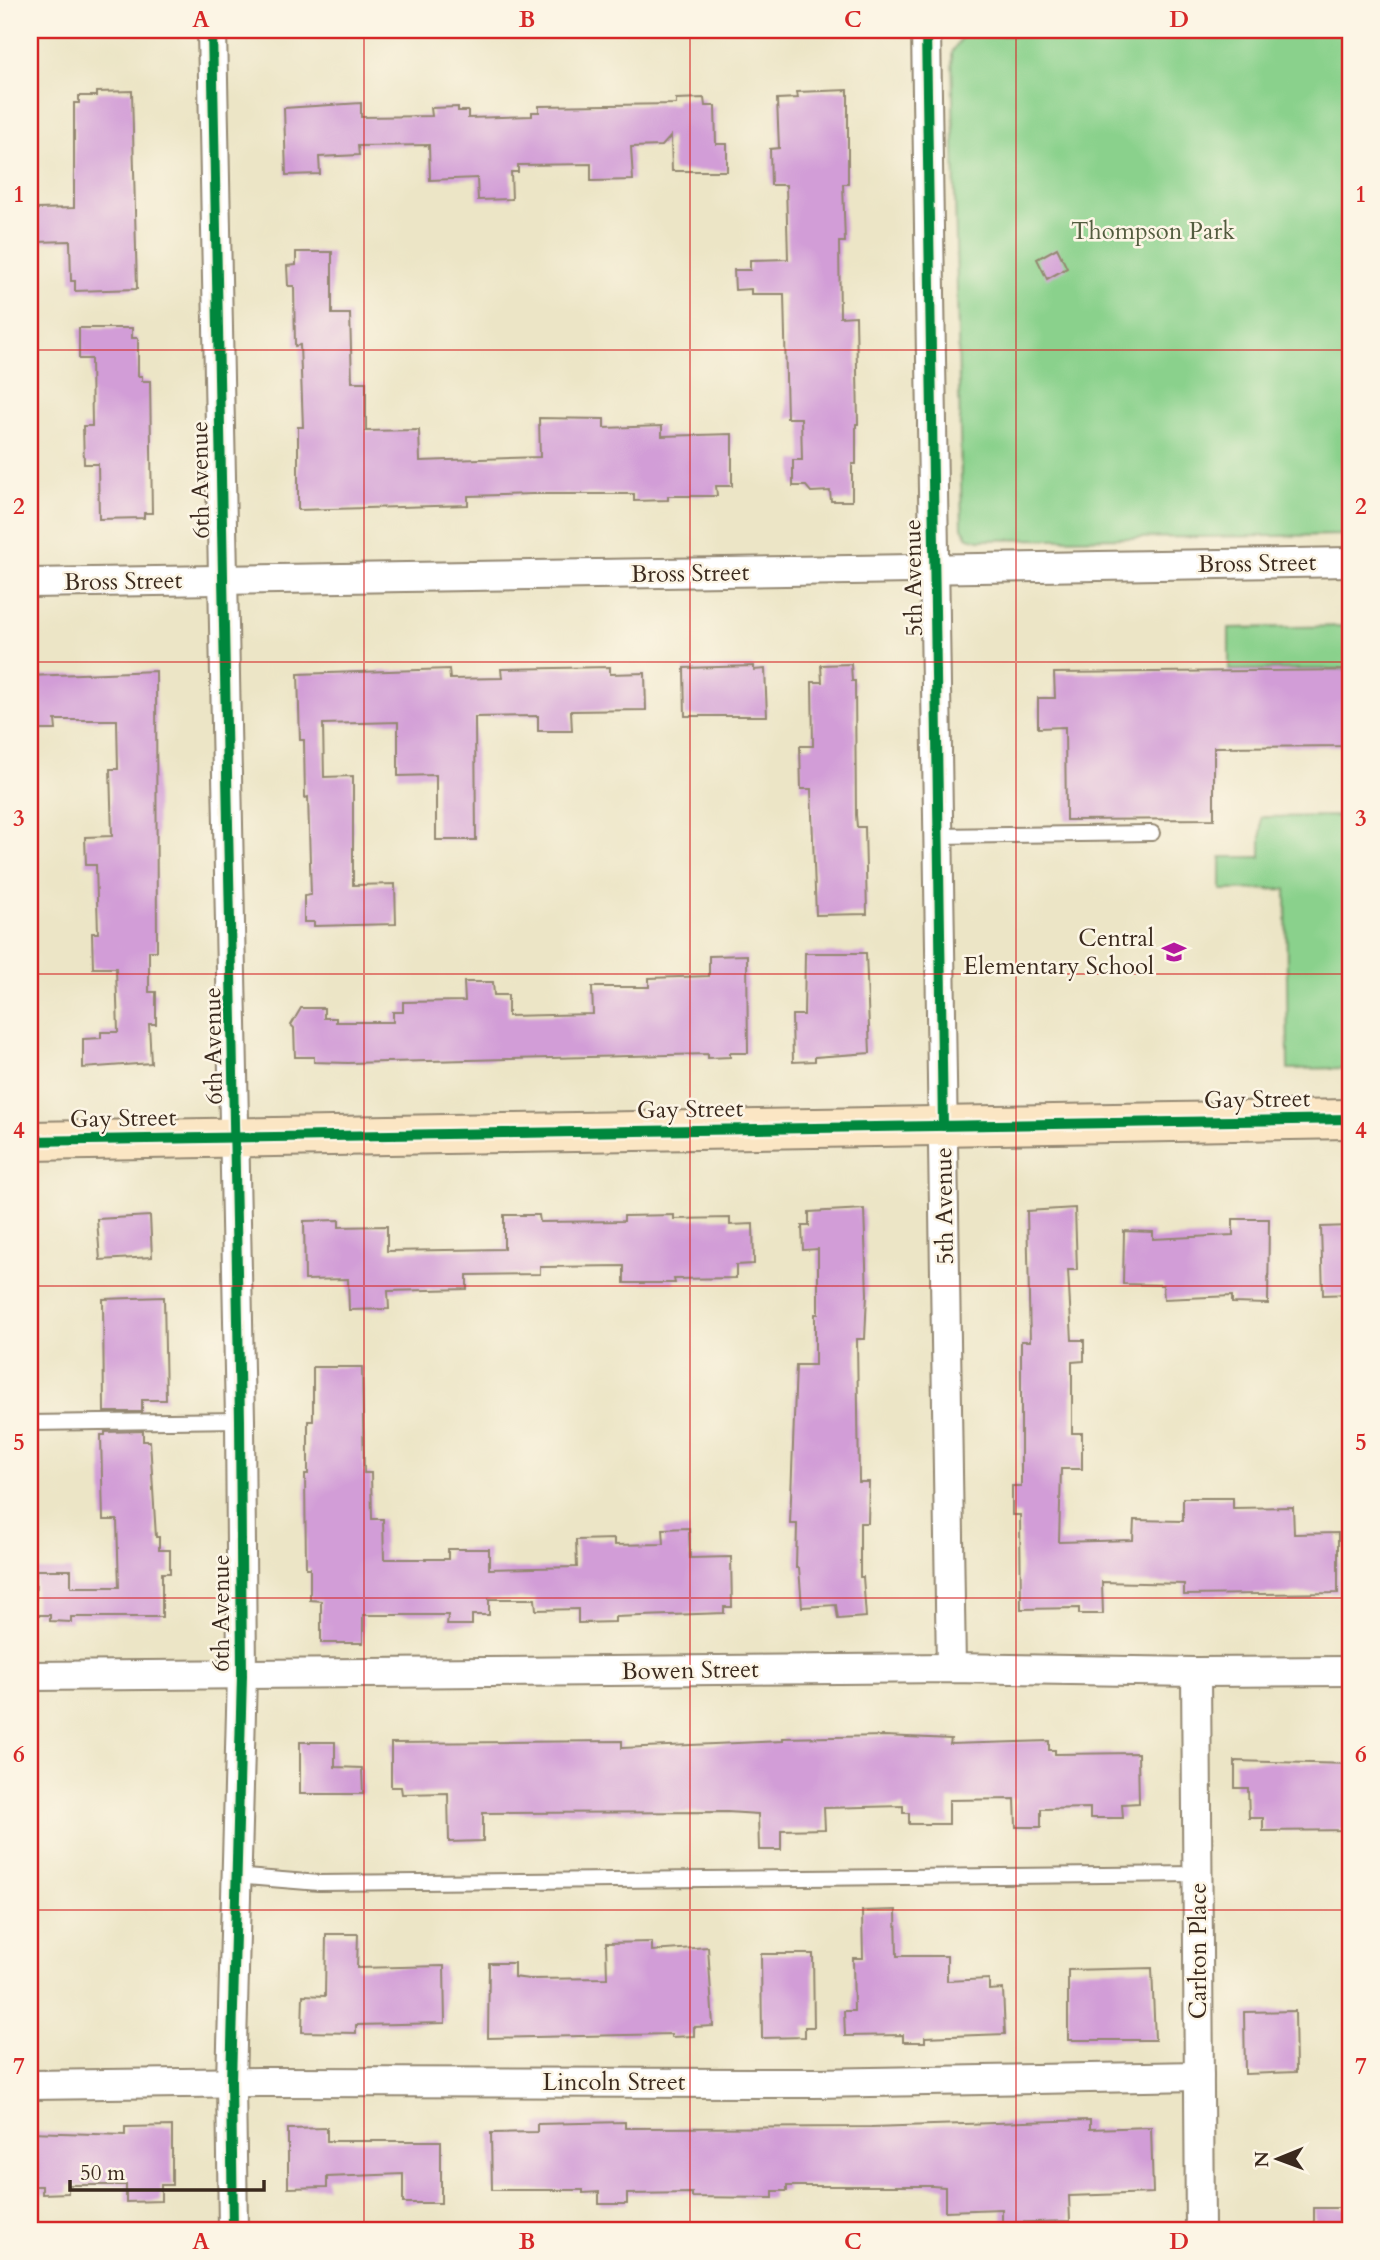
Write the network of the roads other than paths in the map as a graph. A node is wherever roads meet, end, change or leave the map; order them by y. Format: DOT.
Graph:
graph roads {
  1 [pos="212,30"];
  2 [pos="926,30"];
  3 [pos="1350,562"];
  4 [pos="934,568"];
  5 [pos="223,580"];
  6 [pos="30,583"];
  7 [pos="1152,833"];
  8 [pos="938,836"];
  9 [pos="1350,1119"];
  10 [pos="943,1126"];
  11 [pos="235,1137"];
  12 [pos="30,1141"];
  13 [pos="240,1420"];
  14 [pos="30,1423"];
  15 [pos="951,1668"];
  16 [pos="1350,1671"];
  17 [pos="1196,1672"];
  18 [pos="242,1675"];
  19 [pos="30,1676"];
  20 [pos="1198,1874"];
  21 [pos="235,1875"];
  22 [pos="1199,2076"];
  23 [pos="231,2082"];
  24 [pos="30,2085"];
  25 [pos="233,2230"];
  26 [pos="1200,2230"];
  1 -- 5 [label="street, 6th Avenue"];
  2 -- 4 [label="street, 5th Avenue"];
  3 -- 4 [label="street, Bross Street"];
  4 -- 5 [label="street, Bross Street"];
  4 -- 8 [label="street, 5th Avenue"];
  5 -- 6 [label="street, Bross Street"];
  5 -- 11 [label="street, 6th Avenue"];
  7 -- 8 [label="lane"];
  8 -- 10 [label="street, 5th Avenue"];
  9 -- 10 [label="street, Gay Street"];
  10 -- 11 [label="street, Gay Street"];
  10 -- 15 [label="street, 5th Avenue"];
  11 -- 12 [label="street, Gay Street"];
  11 -- 13 [label="street, 6th Avenue"];
  13 -- 14 [label="lane"];
  13 -- 18 [label="street, 6th Avenue"];
  15 -- 17 [label="street, Bowen Street"];
  15 -- 18 [label="street, Bowen Street"];
  16 -- 17 [label="street, Bowen Street"];
  17 -- 20 [label="street, Carlton Place"];
  18 -- 19 [label="street, Bowen Street"];
  18 -- 21 [label="street, 6th Avenue"];
  20 -- 21 [label="lane"];
  20 -- 22 [label="street, Carlton Place"];
  21 -- 23 [label="street, 6th Avenue"];
  22 -- 23 [label="street, Lincoln Street"];
  22 -- 26 [label="street, Carlton Place"];
  23 -- 24 [label="street, Lincoln Street"];
  23 -- 25 [label="street, 6th Avenue"];
}
